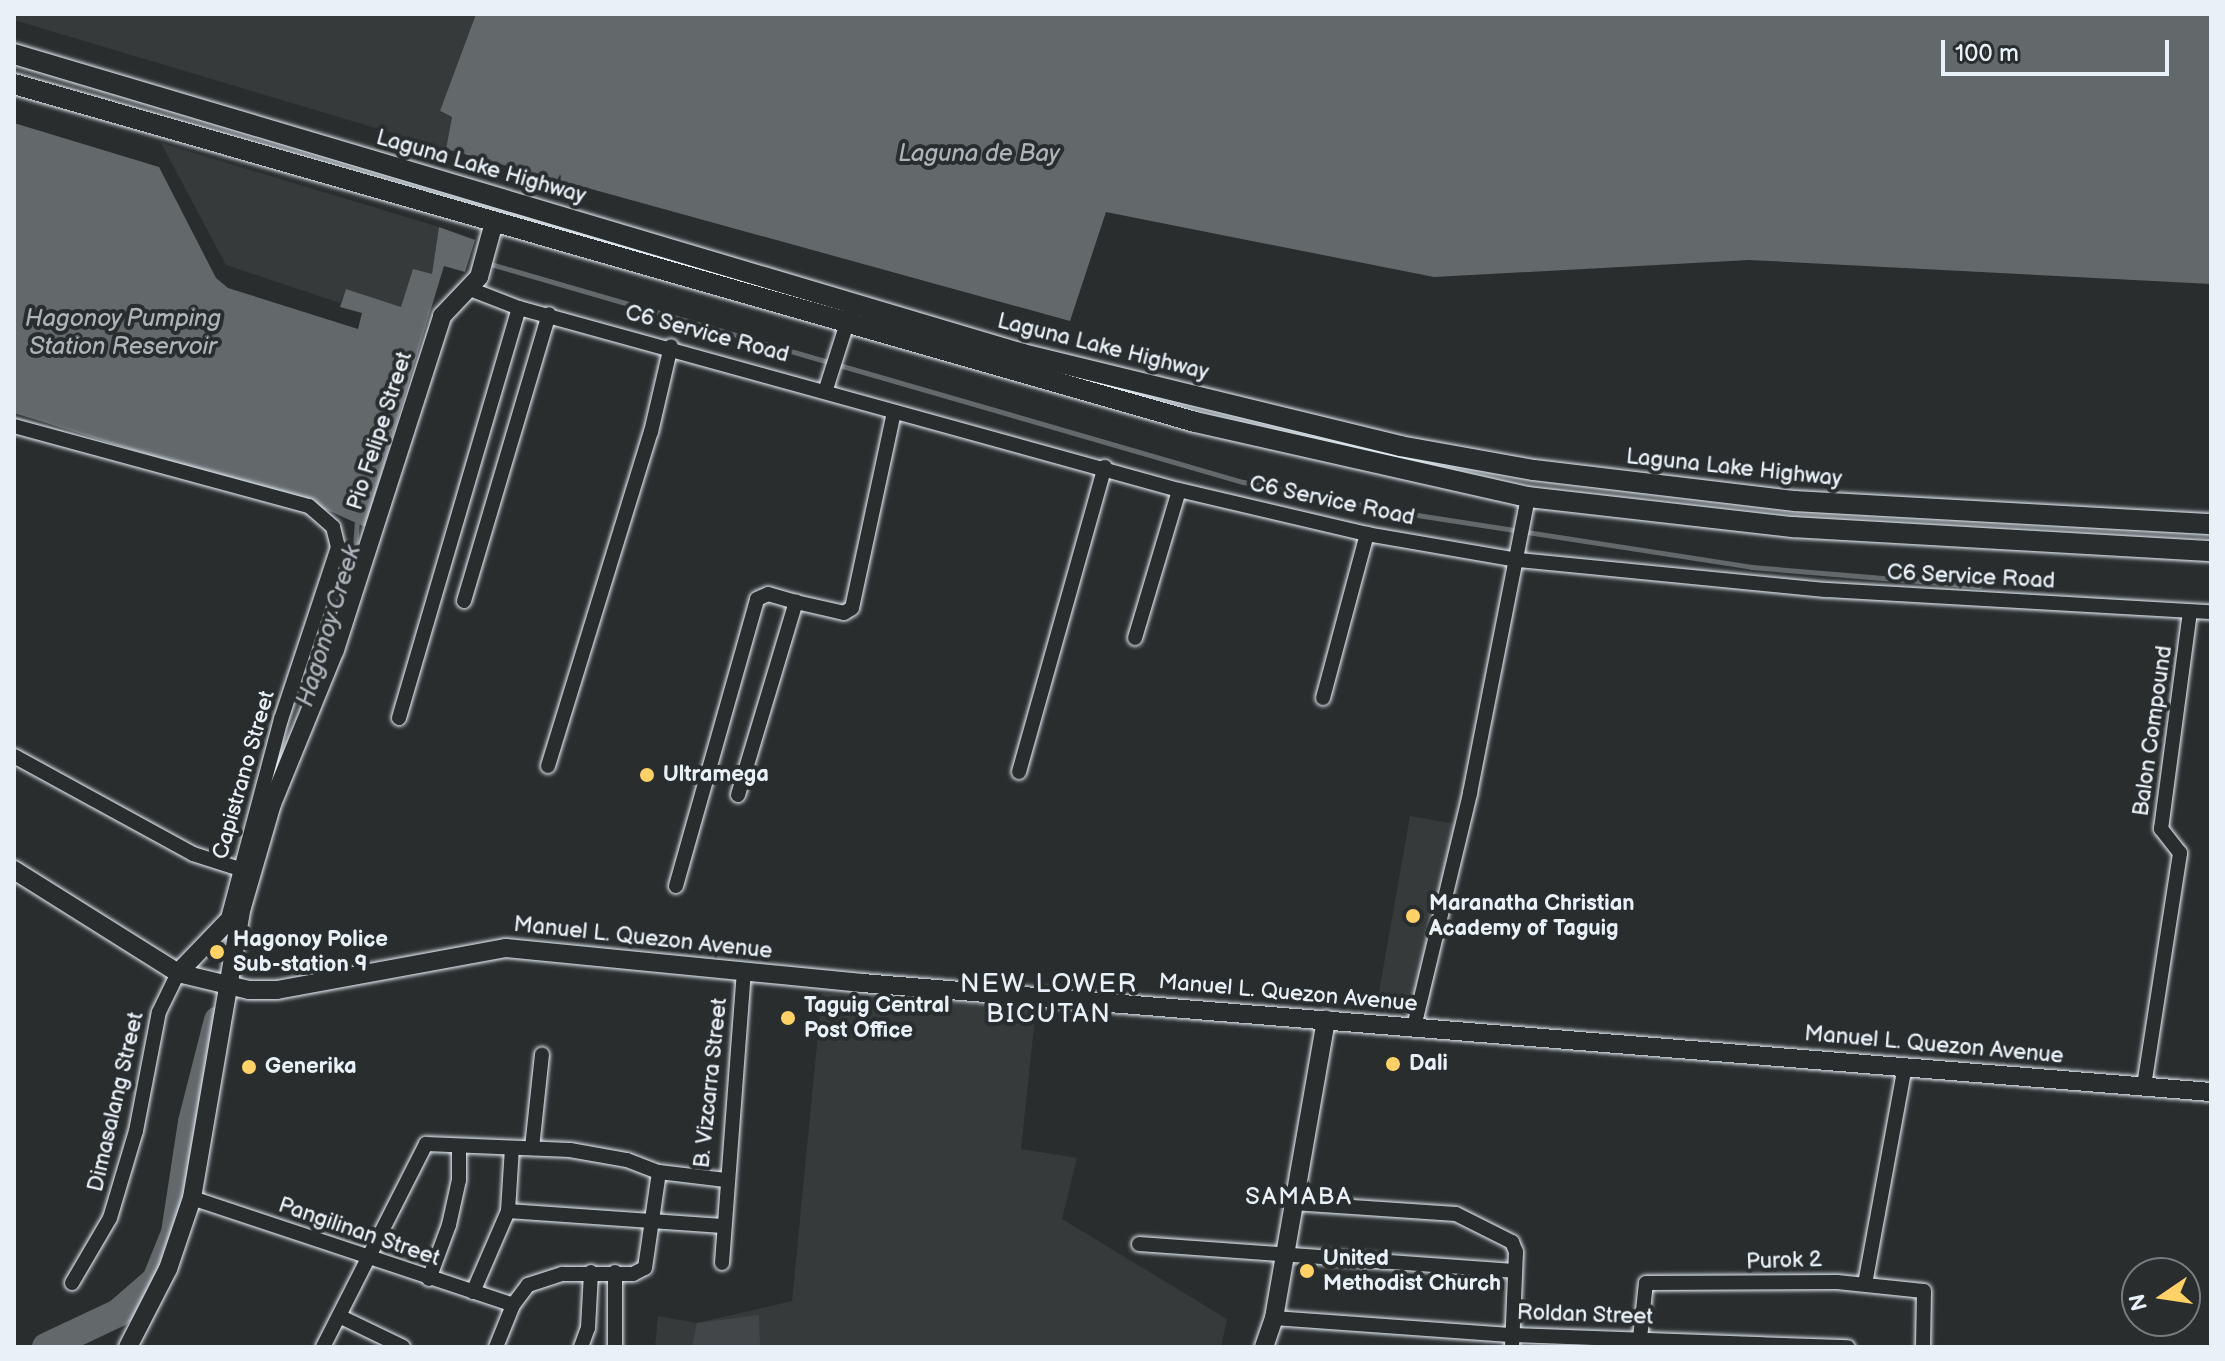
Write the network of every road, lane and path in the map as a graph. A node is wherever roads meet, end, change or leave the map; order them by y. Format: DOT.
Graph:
graph roads {
  1 [pos="14,54"];
  2 [pos="14,84"];
  3 [pos="492,232"];
  4 [pos="474,283"];
  5 [pos="853,302"];
  6 [pos="519,308"];
  7 [pos="549,314"];
  8 [pos="845,332"];
  9 [pos="671,346"];
  10 [pos="828,384"];
  11 [pos="894,412"];
  12 [pos="14,426"];
  13 [pos="1105,467"];
  14 [pos="1179,490"];
  15 [pos="1528,497"];
  16 [pos="2211,524"];
  17 [pos="1367,534"];
  18 [pos="2211,551"];
  19 [pos="1519,556"];
  20 [pos="464,601"];
  21 [pos="796,602"];
  22 [pos="2190,612"];
  23 [pos="2211,612"];
  24 [pos="1135,638"];
  25 [pos="321,645"];
  26 [pos="1323,698"];
  27 [pos="399,718"];
  28 [pos="14,756"];
  29 [pos="548,766"];
  30 [pos="1019,772"];
  31 [pos="738,795"];
  32 [pos="14,870"];
  33 [pos="245,871"];
  34 [pos="676,886"];
  35 [pos="227,922"];
  36 [pos="744,972"];
  37 [pos="178,973"];
  38 [pos="223,985"];
  39 [pos="260,991"];
  40 [pos="1326,1020"];
  41 [pos="1414,1027"];
  42 [pos="221,1031"];
  43 [pos="542,1055"];
  44 [pos="1905,1066"];
  45 [pos="2144,1086"];
  46 [pos="2211,1092"];
  47 [pos="459,1147"];
  48 [pos="512,1148"];
  49 [pos="532,1148"];
  50 [pos="659,1172"];
  51 [pos="726,1180"];
  52 [pos="192,1198"];
  53 [pos="1293,1203"];
  54 [pos="508,1211"];
  55 [pos="652,1223"];
  56 [pos="722,1226"];
  57 [pos="1139,1244"];
  58 [pos="1285,1256"];
  59 [pos="371,1259"];
  60 [pos="722,1263"];
  61 [pos="1514,1271"];
  62 [pos="591,1272"];
  63 [pos="615,1272"];
  64 [pos="429,1279"];
  65 [pos="72,1283"];
  66 [pos="1865,1284"];
  67 [pos="473,1292"];
  68 [pos="513,1305"];
  69 [pos="339,1316"];
  70 [pos="1274,1318"];
  71 [pos="1462,1331"];
  72 [pos="1640,1338"];
  73 [pos="1512,1341"];
  74 [pos="1609,1342"];
  75 [pos="1670,1343"];
  76 [pos="1719,1344"];
  77 [pos="128,1347"];
  78 [pos="323,1347"];
  79 [pos="403,1347"];
  80 [pos="496,1347"];
  81 [pos="581,1347"];
  82 [pos="615,1347"];
  83 [pos="1264,1347"];
  84 [pos="1461,1347"];
  85 [pos="1840,1347"];
  86 [pos="1923,1347"];
  1 -- 5 [label="main road, Laguna Lake Highway"];
  2 -- 3 [label="main road, Laguna Lake Highway"];
  3 -- 4 [label="main road"];
  3 -- 8 [label="main road, Laguna Lake Highway"];
  4 -- 6 [label="street, C6 Service Road"];
  4 -- 25 [label="main road, Pio Felipe Street"];
  5 -- 8 [label="street"];
  5 -- 16 [label="main road, Laguna Lake Highway"];
  6 -- 7 [label="street, C6 Service Road"];
  6 -- 27 [label="street"];
  7 -- 9 [label="street, C6 Service Road"];
  7 -- 20 [label="street"];
  8 -- 10 [label="street"];
  8 -- 15 [label="main road, Laguna Lake Highway"];
  9 -- 10 [label="street, C6 Service Road"];
  9 -- 29 [label="street"];
  10 -- 11 [label="street, C6 Service Road"];
  11 -- 13 [label="street, C6 Service Road"];
  11 -- 21 [label="street"];
  12 -- 25 [label="street, Capistrano Street"];
  13 -- 14 [label="street, C6 Service Road"];
  13 -- 30 [label="street"];
  14 -- 17 [label="street, C6 Service Road"];
  14 -- 24 [label="street"];
  15 -- 18 [label="main road, Laguna Lake Highway"];
  15 -- 19 [label="street"];
  17 -- 19 [label="street, C6 Service Road"];
  17 -- 26 [label="street"];
  19 -- 22 [label="street, C6 Service Road"];
  19 -- 41 [label="street"];
  21 -- 31 [label="street"];
  21 -- 34 [label="street"];
  22 -- 23 [label="street, C6 Service Road"];
  22 -- 45 [label="street, Balon Compound"];
  25 -- 33 [label="main road, Pio Felipe Street"];
  25 -- 33 [label="street, Capistrano Street"];
  28 -- 33 [label="street"];
  32 -- 37 [label="main road, Manuel L. Quezon Avenue"];
  33 -- 35 [label="street, Capistrano Street"];
  33 -- 38 [label="main road, Pio Felipe Street"];
  35 -- 37 [label="main road"];
  36 -- 39 [label="main road, Manuel L. Quezon Avenue"];
  36 -- 40 [label="main road, Manuel L. Quezon Avenue"];
  36 -- 51 [label="street, B. Vizcarra Street"];
  37 -- 38 [label="main road, Manuel L. Quezon Avenue"];
  37 -- 65 [label="street, Dimasalang Street"];
  38 -- 39 [label="main road, Manuel L. Quezon Avenue"];
  38 -- 42 [label="main road, Pio Felipe Street"];
  39 -- 42 [label="main road"];
  40 -- 41 [label="main road, Manuel L. Quezon Avenue"];
  40 -- 53 [label="main road"];
  41 -- 44 [label="main road, Manuel L. Quezon Avenue"];
  42 -- 52 [label="main road, Pio Felipe Street"];
  43 -- 49 [label="street"];
  44 -- 45 [label="main road, Manuel L. Quezon Avenue"];
  44 -- 66 [label="street"];
  45 -- 46 [label="main road, Manuel L. Quezon Avenue"];
  47 -- 48 [label="street"];
  47 -- 59 [label="street"];
  47 -- 64 [label="street"];
  48 -- 49 [label="street"];
  48 -- 54 [label="street"];
  49 -- 50 [label="street"];
  50 -- 51 [label="street, B. Vizcarra Street"];
  50 -- 55 [label="street, B. Vizcarra Street"];
  51 -- 56 [label="street"];
  52 -- 59 [label="street, Pangilinan Street"];
  52 -- 77 [label="main road, Pio Felipe Street"];
  53 -- 58 [label="main road"];
  53 -- 61 [label="street"];
  54 -- 55 [label="street"];
  54 -- 67 [label="street"];
  55 -- 56 [label="street"];
  55 -- 63 [label="street, B. Vizcarra Street"];
  56 -- 60 [label="street"];
  57 -- 58 [label="street"];
  58 -- 61 [label="street"];
  58 -- 70 [label="main road"];
  59 -- 64 [label="street, Pangilinan Street"];
  59 -- 69 [label="street"];
  61 -- 73 [label="street"];
  62 -- 63 [label="street, B. Vizcarra Street"];
  62 -- 68 [label="street, B. Vizcarra Street"];
  62 -- 81 [label="street"];
  63 -- 82 [label="street"];
  64 -- 67 [label="street, Pangilinan Street"];
  66 -- 72 [label="street, Purok 2"];
  66 -- 86 [label="street, Purok 2"];
  67 -- 68 [label="street, Pangilinan Street"];
  68 -- 80 [label="street"];
  69 -- 78 [label="street"];
  69 -- 79 [label="street"];
  70 -- 71 [label="street, Roldan Street"];
  70 -- 83 [label="main road"];
  71 -- 73 [label="street, Roldan Street"];
  71 -- 84 [label="street"];
  72 -- 74 [label="street, Roldan Street"];
  72 -- 75 [label="street, Roldan Street"];
  73 -- 74 [label="street, Roldan Street"];
  75 -- 76 [label="street, Roldan Street"];
  76 -- 85 [label="street, Roldan Street"];
}
